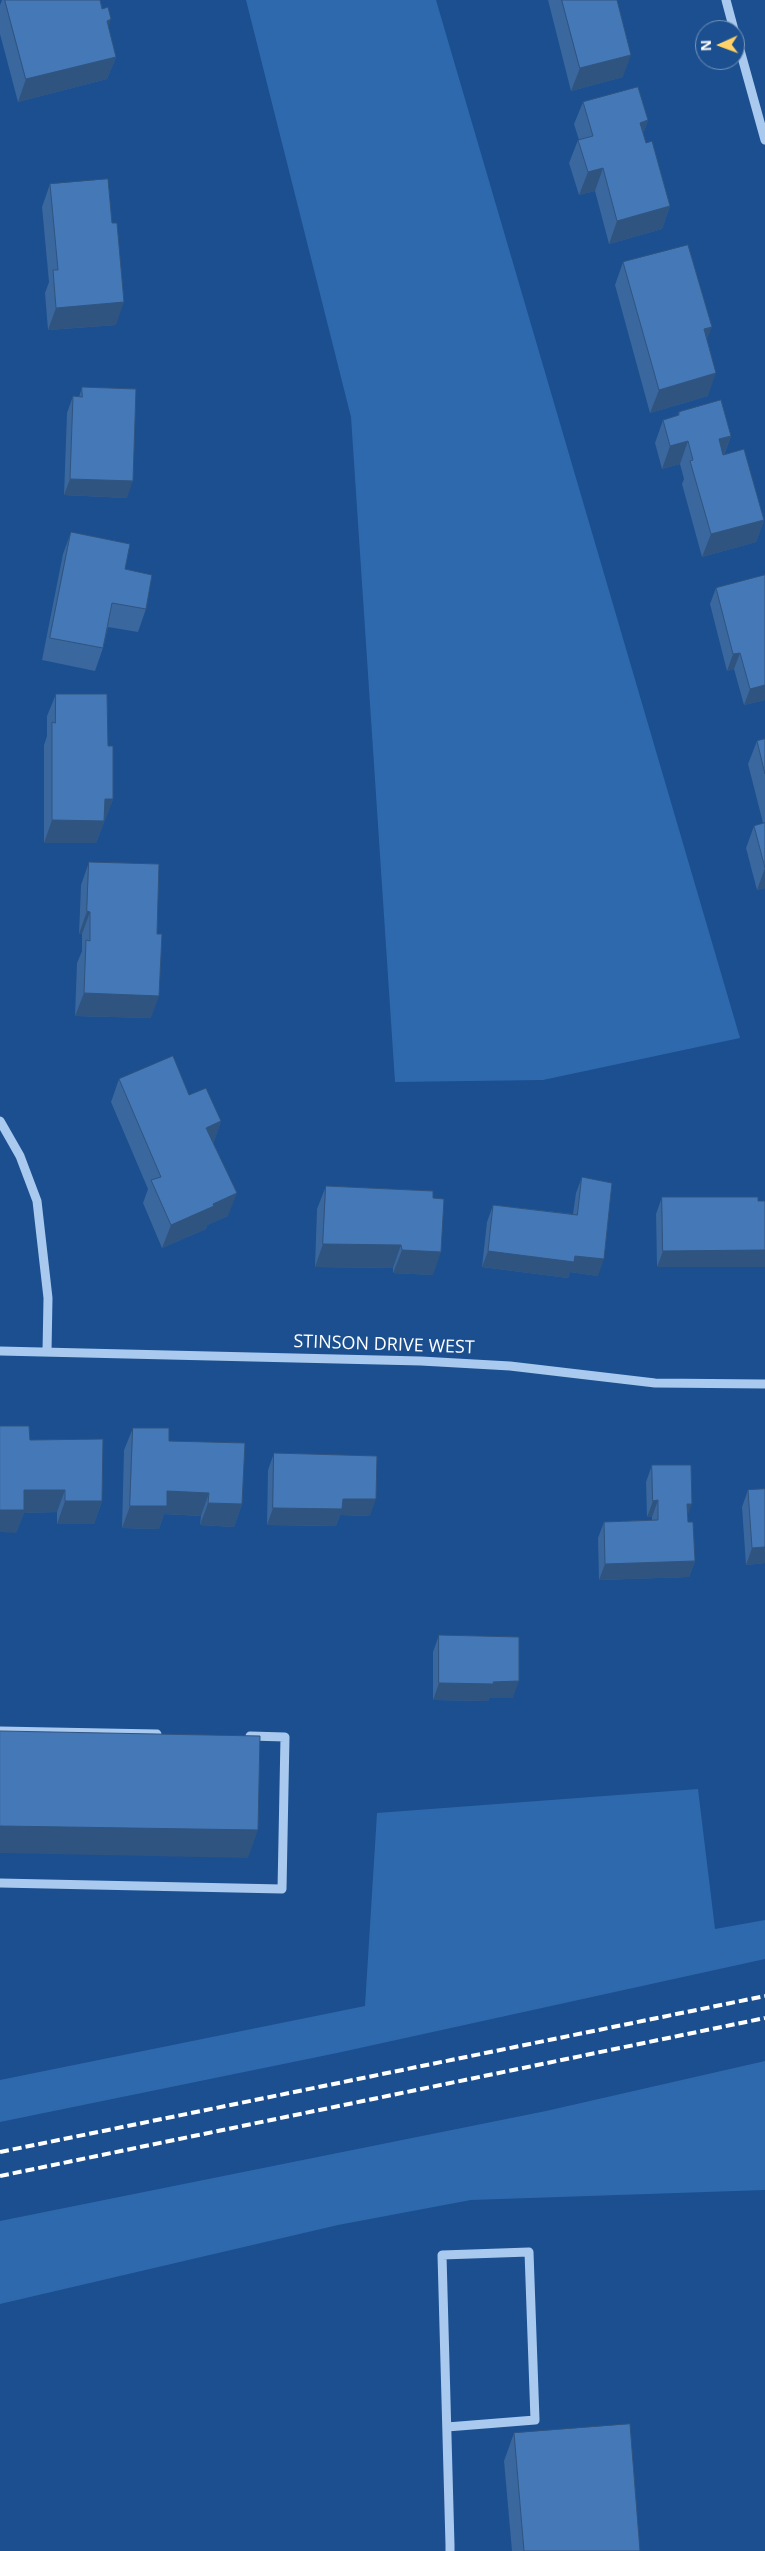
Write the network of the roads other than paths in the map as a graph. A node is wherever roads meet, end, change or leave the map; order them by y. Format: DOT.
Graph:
graph roads {
  1 [pos="726,0"];
  2 [pos="732,20"];
  3 [pos="745,67"];
  4 [pos="765,140"];
  5 [pos="0,1121"];
  6 [pos="0,1351"];
  7 [pos="47,1352"];
  8 [pos="765,1384"];
  9 [pos="0,1731"];
  10 [pos="167,1734"];
  11 [pos="236,1736"];
  12 [pos="0,1883"];
  13 [pos="447,2427"];
  14 [pos="450,2551"];
  1 -- 2 [label="street"];
  3 -- 4 [label="street"];
  5 -- 7 [label="street"];
  6 -- 7 [label="street, STINSON DRIVE WEST"];
  7 -- 8 [label="street, STINSON DRIVE WEST"];
  9 -- 10 [label="street"];
  11 -- 12 [label="street"];
  13 -- 13 [label="street"];
  13 -- 14 [label="street"];
}
